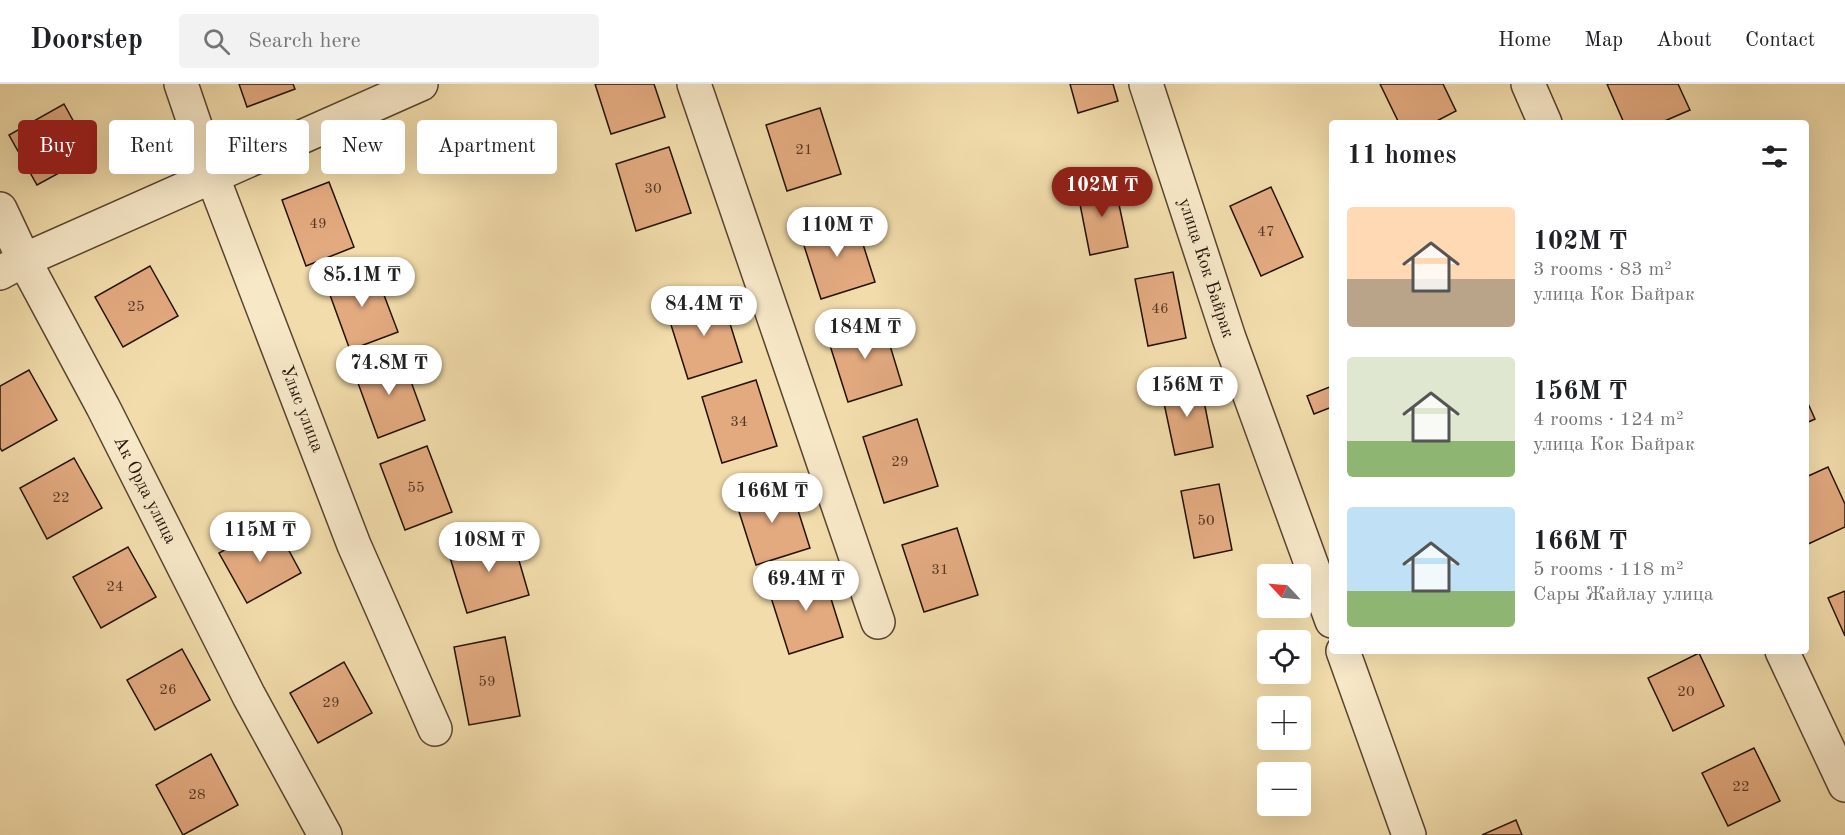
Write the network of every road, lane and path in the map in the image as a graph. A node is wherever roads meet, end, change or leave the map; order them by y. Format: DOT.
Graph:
graph roads {
  1 [pos="181,84"];
  2 [pos="421,84"];
  3 [pos="694,84"];
  4 [pos="1146,84"];
  5 [pos="1528,84"];
  6 [pos="1544,120"];
  7 [pos="213,178"];
  8 [pos="0,208"];
  9 [pos="12,267"];
  10 [pos="1329,613"];
  11 [pos="878,622"];
  12 [pos="1344,654"];
  13 [pos="1783,654"];
  14 [pos="435,729"];
  15 [pos="1845,785"];
  16 [pos="325,835"];
  17 [pos="1409,835"];
  1 -- 7 [label="street, Улыс улица"];
  2 -- 7 [label="street"];
  3 -- 11 [label="street"];
  4 -- 10 [label="street, улица Кок Байрак"];
  5 -- 6 [label="street"];
  7 -- 9 [label="street"];
  7 -- 14 [label="street, Улыс улица"];
  8 -- 9 [label="street, Ак Орда улица"];
  9 -- 16 [label="street, Ак Орда улица"];
  12 -- 17 [label="street"];
  13 -- 15 [label="street"];
}
